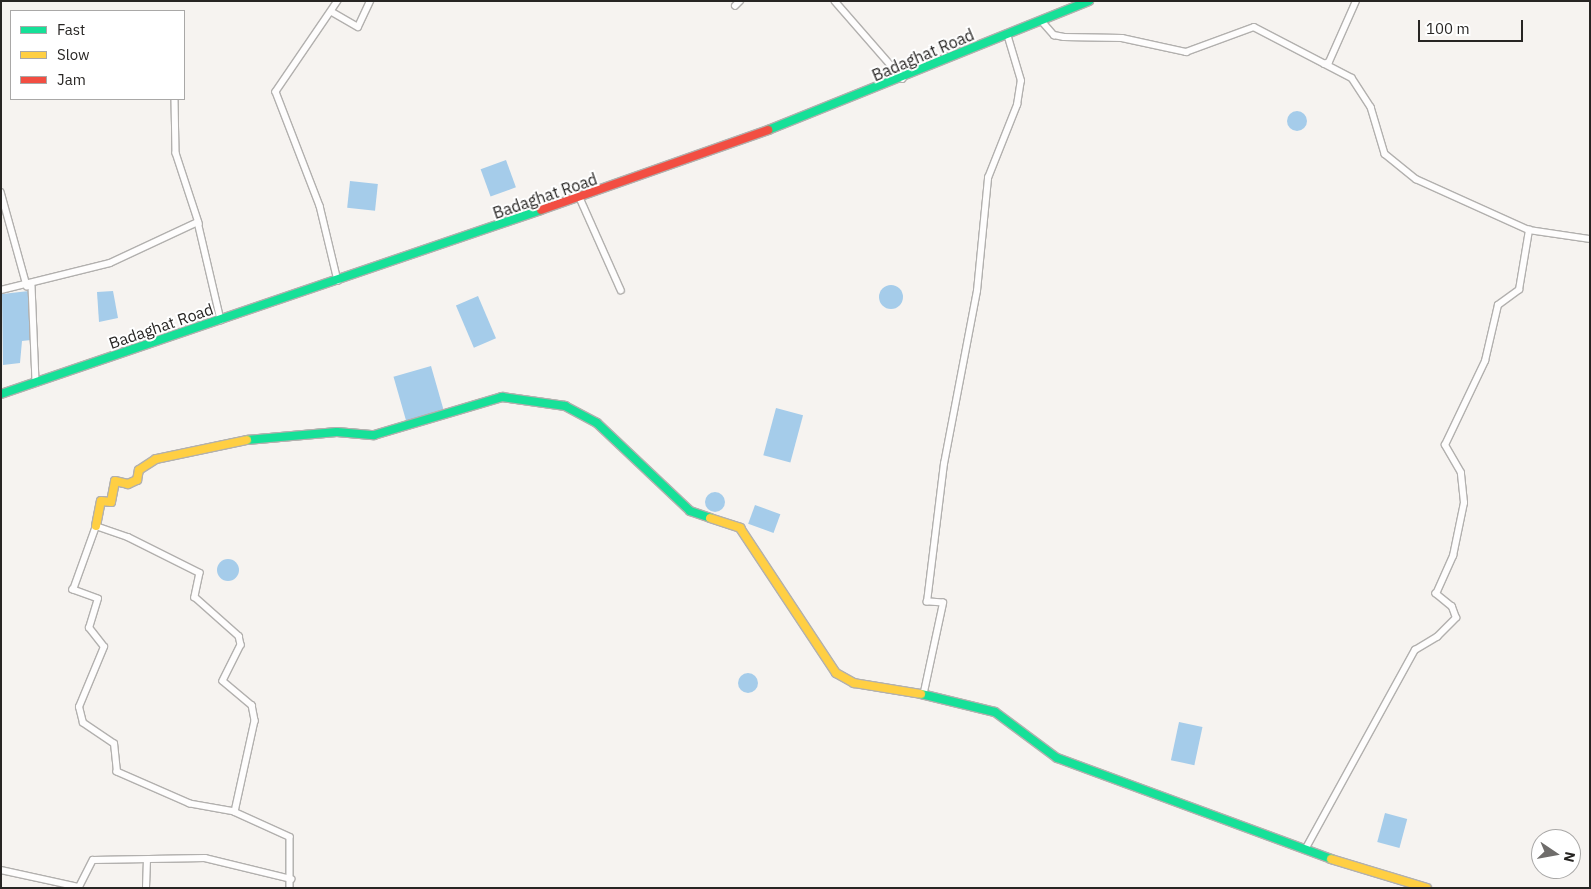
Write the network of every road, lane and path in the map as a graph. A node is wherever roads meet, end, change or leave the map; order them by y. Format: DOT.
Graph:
graph roads {
  1 [pos="338,1"];
  2 [pos="370,1"];
  3 [pos="740,1"];
  4 [pos="835,1"];
  5 [pos="1089,1"];
  6 [pos="1356,1"];
  7 [pos="734,6"];
  8 [pos="332,12"];
  9 [pos="1041,20"];
  10 [pos="1007,34"];
  11 [pos="1324,64"];
  12 [pos="903,79"];
  13 [pos="175,100"];
  14 [pos="1,192"];
  15 [pos="580,198"];
  16 [pos="198,224"];
  17 [pos="1529,230"];
  18 [pos="1590,239"];
  19 [pos="338,281"];
  20 [pos="30,286"];
  21 [pos="1,290"];
  22 [pos="621,290"];
  23 [pos="221,320"];
  24 [pos="36,383"];
  25 [pos="1,394"];
  26 [pos="96,526"];
  27 [pos="924,692"];
  28 [pos="235,812"];
  29 [pos="1306,848"];
  30 [pos="147,861"];
  31 [pos="1,870"];
  32 [pos="291,879"];
  33 [pos="146,888"];
  34 [pos="290,888"];
  35 [pos="1427,888"];
  1 -- 8 [label="street"];
  2 -- 8 [label="street"];
  3 -- 7 [label="street"];
  4 -- 12 [label="street"];
  5 -- 9 [label="street, Badaghat Road"];
  6 -- 11 [label="street"];
  8 -- 19 [label="street"];
  9 -- 10 [label="street, Badaghat Road"];
  9 -- 11 [label="street"];
  10 -- 12 [label="street, Badaghat Road"];
  10 -- 27 [label="street"];
  11 -- 17 [label="street"];
  12 -- 15 [label="street, Badaghat Road"];
  13 -- 16 [label="street"];
  14 -- 20 [label="street"];
  15 -- 19 [label="street, Badaghat Road"];
  15 -- 22 [label="street"];
  16 -- 20 [label="street"];
  16 -- 23 [label="street"];
  17 -- 18 [label="street"];
  17 -- 29 [label="street"];
  19 -- 23 [label="street, Badaghat Road"];
  20 -- 21 [label="street"];
  20 -- 24 [label="street"];
  23 -- 24 [label="street, Badaghat Road"];
  24 -- 25 [label="street, Badaghat Road"];
  26 -- 27 [label="street"];
  26 -- 28 [label="street"];
  26 -- 28 [label="street"];
  27 -- 29 [label="street"];
  28 -- 32 [label="street"];
  29 -- 35 [label="street"];
  30 -- 31 [label="street"];
  30 -- 32 [label="street"];
  30 -- 33 [label="street"];
  32 -- 34 [label="street"];
}
